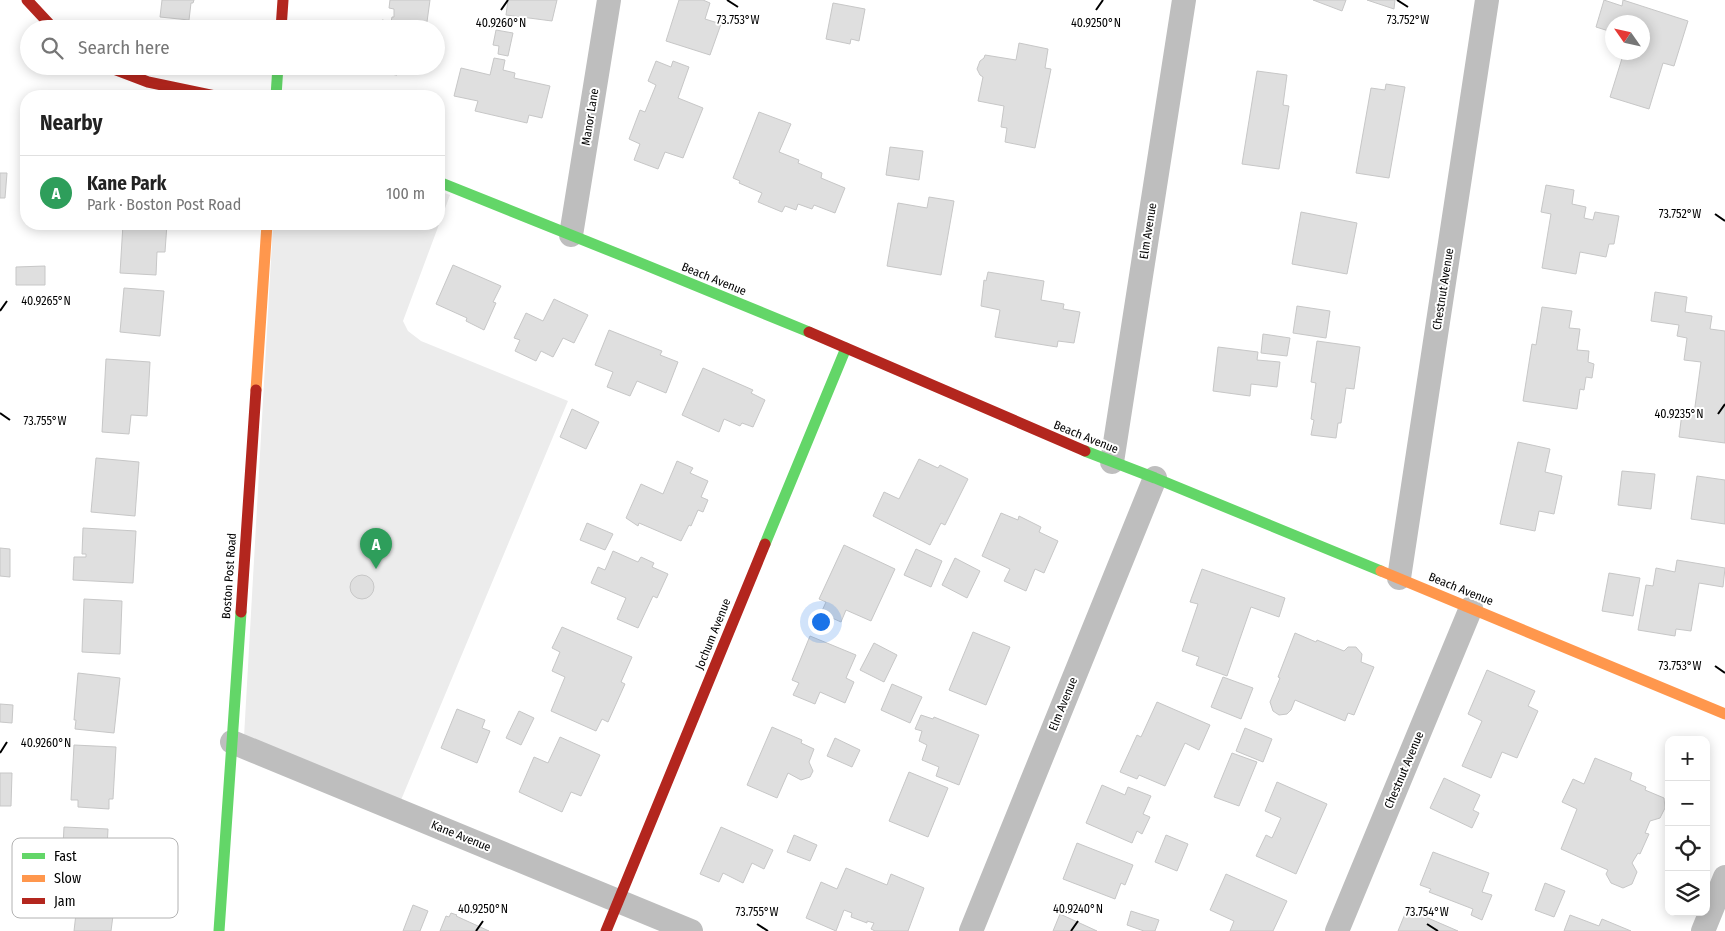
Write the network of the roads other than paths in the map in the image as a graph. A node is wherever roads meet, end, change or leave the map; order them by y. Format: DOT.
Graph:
graph roads {
  1 [pos="27,0"];
  2 [pos="283,0"];
  3 [pos="609,0"];
  4 [pos="1184,0"];
  5 [pos="1487,0"];
  6 [pos="46,20"];
  7 [pos="282,20"];
  8 [pos="130,75"];
  9 [pos="277,75"];
  10 [pos="186,90"];
  11 [pos="276,90"];
  12 [pos="445,184"];
  13 [pos="267,230"];
  14 [pos="571,235"];
  15 [pos="846,348"];
  16 [pos="1112,462"];
  17 [pos="1156,478"];
  18 [pos="1398,578"];
  19 [pos="1471,608"];
  20 [pos="1725,714"];
  21 [pos="232,742"];
  22 [pos="1725,877"];
  23 [pos="618,901"];
  24 [pos="218,931"];
  25 [pos="606,931"];
  26 [pos="691,931"];
  27 [pos="971,931"];
  28 [pos="1337,931"];
  29 [pos="1703,931"];
  1 -- 6 [label="street"];
  2 -- 7 [label="street"];
  3 -- 14 [label="street, Manor Lane"];
  4 -- 16 [label="street, Elm Avenue"];
  5 -- 18 [label="street, Chestnut Avenue"];
  8 -- 10 [label="street"];
  9 -- 11 [label="street"];
  12 -- 14 [label="street, Beach Avenue"];
  13 -- 21 [label="street, Boston Post Road"];
  14 -- 15 [label="street, Beach Avenue"];
  15 -- 16 [label="street, Beach Avenue"];
  15 -- 23 [label="street, Jochum Avenue"];
  16 -- 17 [label="street, Beach Avenue"];
  17 -- 18 [label="street, Beach Avenue"];
  17 -- 27 [label="street, Elm Avenue"];
  18 -- 19 [label="street, Beach Avenue"];
  19 -- 20 [label="street, Beach Avenue"];
  19 -- 28 [label="street, Chestnut Avenue"];
  21 -- 23 [label="street, Kane Avenue"];
  21 -- 24 [label="street, Boston Post Road"];
  22 -- 29 [label="street"];
  23 -- 25 [label="street, Jochum Avenue"];
  23 -- 26 [label="street, Kane Avenue"];
}
